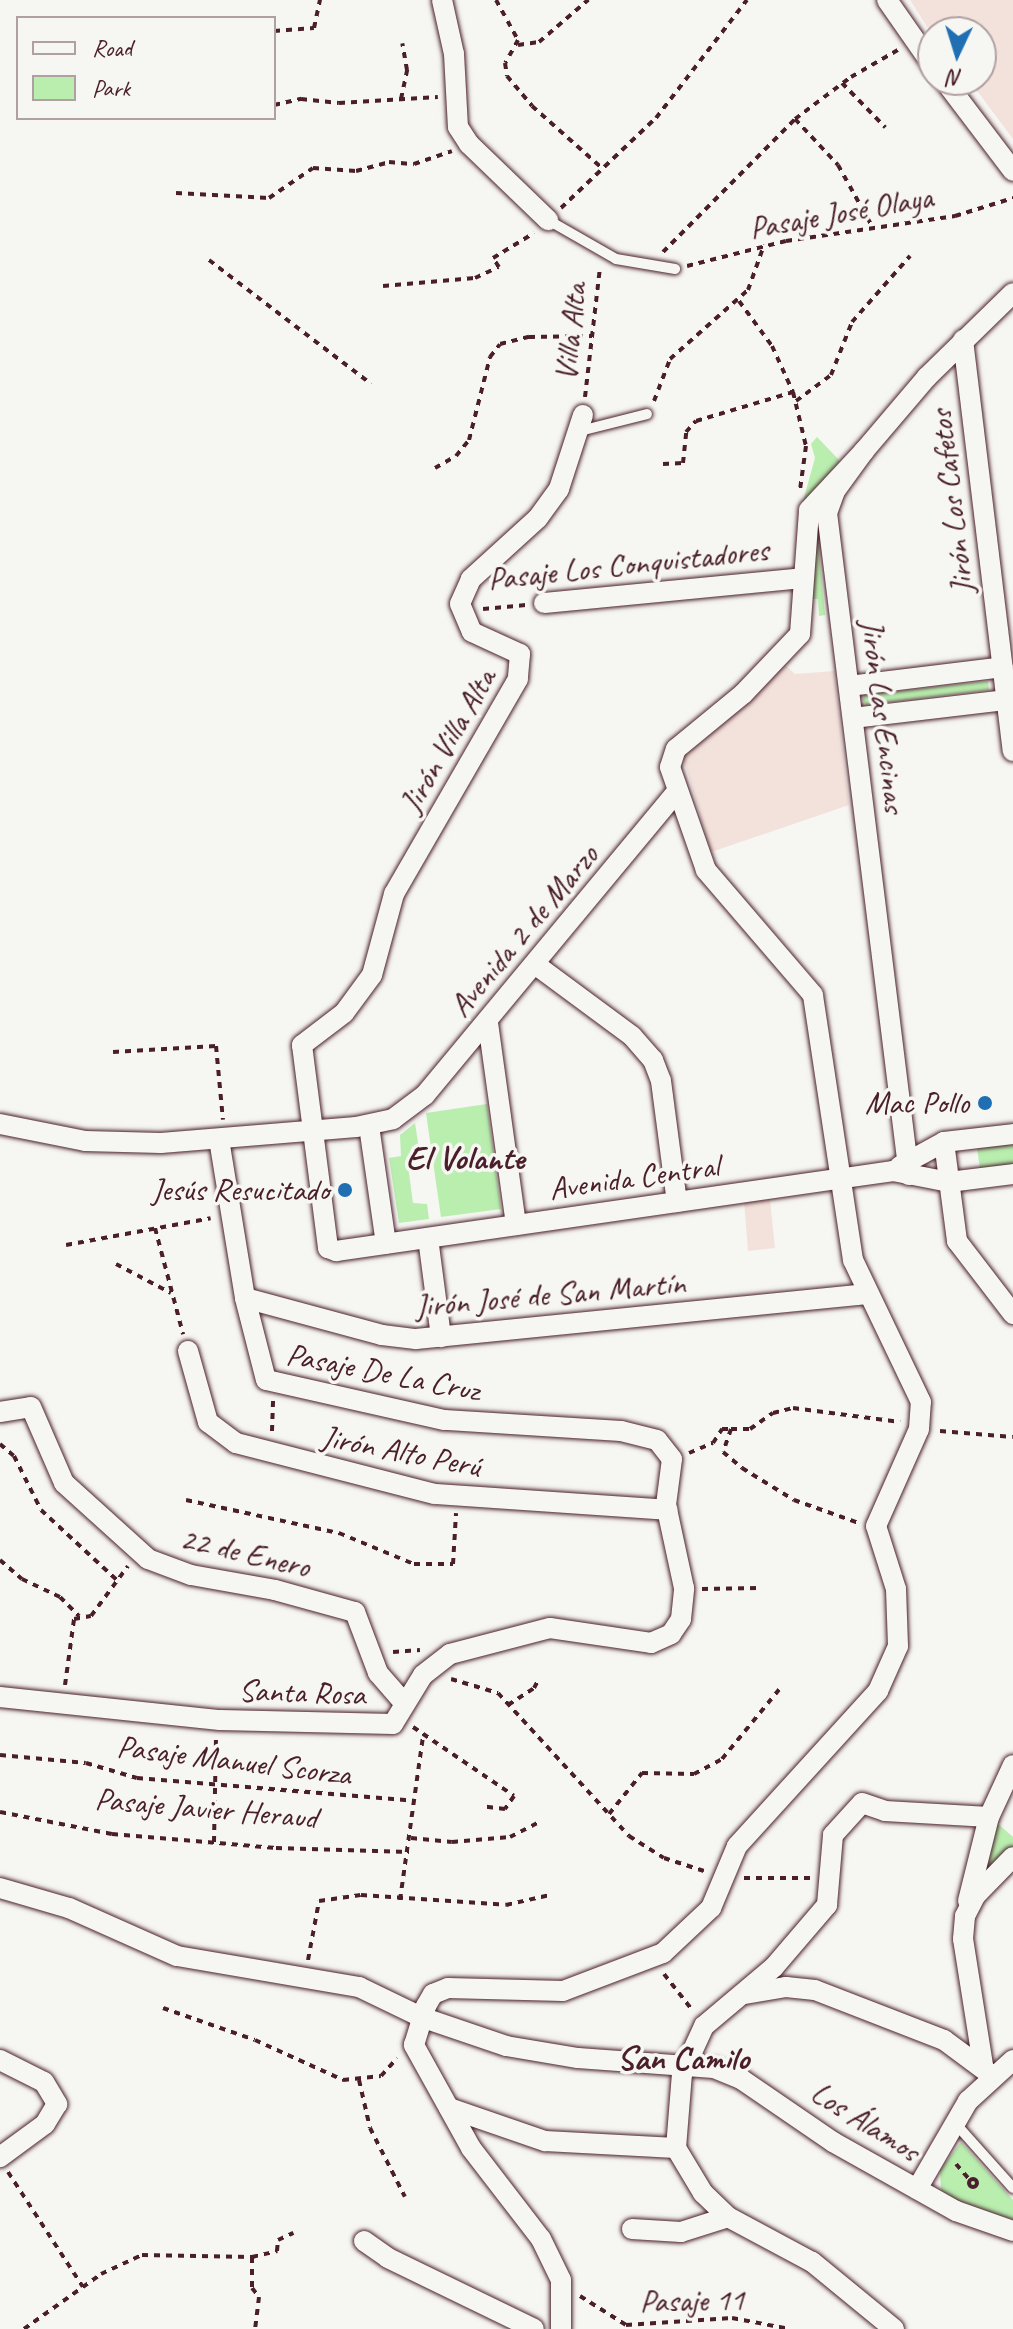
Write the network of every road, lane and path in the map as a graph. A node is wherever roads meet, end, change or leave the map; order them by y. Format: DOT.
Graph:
graph roads {
  1 [pos="320,0"];
  2 [pos="442,0"];
  3 [pos="496,0"];
  4 [pos="588,0"];
  5 [pos="747,0"];
  6 [pos="887,0"];
  7 [pos="276,31"];
  8 [pos="914,42"];
  9 [pos="402,43"];
  10 [pos="518,45"];
  11 [pos="917,46"];
  12 [pos="842,83"];
  13 [pos="453,95"];
  14 [pos="956,96"];
  15 [pos="401,99"];
  16 [pos="276,105"];
  17 [pos="795,119"];
  18 [pos="885,127"];
  19 [pos="469,144"];
  20 [pos="603,169"];
  21 [pos="1013,171"];
  22 [pos="176,193"];
  23 [pos="1013,198"];
  24 [pos="548,220"];
  25 [pos="873,228"];
  26 [pos="764,245"];
  27 [pos="605,255"];
  28 [pos="910,256"];
  29 [pos="209,260"];
  30 [pos="649,267"];
  31 [pos="675,269"];
  32 [pos="383,286"];
  33 [pos="1013,293"];
  34 [pos="739,301"];
  35 [pos="1013,316"];
  36 [pos="983,321"];
  37 [pos="592,336"];
  38 [pos="963,340"];
  39 [pos="371,384"];
  40 [pos="793,392"];
  41 [pos="796,401"];
  42 [pos="647,414"];
  43 [pos="581,423"];
  44 [pos="864,451"];
  45 [pos="806,460"];
  46 [pos="663,464"];
  47 [pos="435,468"];
  48 [pos="803,578"];
  49 [pos="544,603"];
  50 [pos="1004,604"];
  51 [pos="460,612"];
  52 [pos="1006,638"];
  53 [pos="1003,667"];
  54 [pos="849,686"];
  55 [pos="1007,700"];
  56 [pos="853,718"];
  57 [pos="1013,751"];
  58 [pos="677,791"];
  59 [pos="536,965"];
  60 [pos="488,1023"];
  61 [pos="113,1052"];
  62 [pos="0,1124"];
  63 [pos="369,1126"];
  64 [pos="221,1131"];
  65 [pos="311,1131"];
  66 [pos="1013,1134"];
  67 [pos="944,1142"];
  68 [pos="903,1169"];
  69 [pos="1013,1174"];
  70 [pos="839,1178"];
  71 [pos="949,1182"];
  72 [pos="677,1202"];
  73 [pos="229,1215"];
  74 [pos="516,1225"];
  75 [pos="155,1228"];
  76 [pos="428,1238"];
  77 [pos="386,1244"];
  78 [pos="66,1245"];
  79 [pos="116,1264"];
  80 [pos="171,1293"];
  81 [pos="865,1294"];
  82 [pos="245,1298"];
  83 [pos="1013,1314"];
  84 [pos="441,1337"];
  85 [pos="188,1351"];
  86 [pos="274,1384"];
  87 [pos="0,1412"];
  88 [pos="914,1424"];
  89 [pos="731,1429"];
  90 [pos="1013,1437"];
  91 [pos="0,1444"];
  92 [pos="272,1454"];
  93 [pos="672,1459"];
  94 [pos="457,1497"];
  95 [pos="186,1500"];
  96 [pos="667,1510"];
  97 [pos="865,1524"];
  98 [pos="137,1552"];
  99 [pos="0,1560"];
  100 [pos="118,1581"];
  101 [pos="684,1588"];
  102 [pos="758,1588"];
  103 [pos="79,1616"];
  104 [pos="369,1653"];
  105 [pos="450,1654"];
  106 [pos="539,1679"];
  107 [pos="452,1680"];
  108 [pos="782,1686"];
  109 [pos="64,1691"];
  110 [pos="0,1697"];
  111 [pos="508,1705"];
  112 [pos="405,1712"];
  113 [pos="220,1720"];
  114 [pos="423,1736"];
  115 [pos="0,1755"];
  116 [pos="1013,1765"];
  117 [pos="214,1785"];
  118 [pos="414,1801"];
  119 [pos="482,1806"];
  120 [pos="0,1812"];
  121 [pos="609,1814"];
  122 [pos="989,1817"];
  123 [pos="540,1822"];
  124 [pos="410,1838"];
  125 [pos="214,1842"];
  126 [pos="409,1852"];
  127 [pos="1013,1857"];
  128 [pos="830,1877"];
  129 [pos="726,1878"];
  130 [pos="0,1888"];
  131 [pos="550,1895"];
  132 [pos="400,1900"];
  133 [pos="965,1916"];
  134 [pos="654,1958"];
  135 [pos="304,1978"];
  136 [pos="740,1995"];
  137 [pos="163,2008"];
  138 [pos="421,2017"];
  139 [pos="707,2023"];
  140 [pos="413,2042"];
  141 [pos="0,2060"];
  142 [pos="1013,2060"];
  143 [pos="687,2064"];
  144 [pos="988,2071"];
  145 [pos="359,2080"];
  146 [pos="449,2108"];
  147 [pos="955,2123"];
  148 [pos="676,2148"];
  149 [pos="949,2157"];
  150 [pos="0,2158"];
  151 [pos="970,2180"];
  152 [pos="1013,2188"];
  153 [pos="917,2189"];
  154 [pos="405,2197"];
  155 [pos="728,2217"];
  156 [pos="632,2229"];
  157 [pos="1013,2231"];
  158 [pos="293,2233"];
  159 [pos="364,2241"];
  160 [pos="252,2257"];
  161 [pos="561,2280"];
  162 [pos="83,2287"];
  163 [pos="24,2329"];
  164 [pos="255,2329"];
  165 [pos="534,2329"];
  166 [pos="561,2329"];
  167 [pos="790,2329"];
  168 [pos="894,2329"];
  1 -- 7 [label="path"];
  2 -- 13 [label="street"];
  3 -- 10 [label="path"];
  4 -- 10 [label="path"];
  5 -- 20 [label="path"];
  6 -- 8 [label="street"];
  8 -- 11 [label="street"];
  8 -- 12 [label="path"];
  9 -- 15 [label="path"];
  10 -- 20 [label="path"];
  12 -- 17 [label="path"];
  12 -- 18 [label="path"];
  13 -- 15 [label="path"];
  13 -- 19 [label="street"];
  14 -- 21 [label="street"];
  15 -- 16 [label="path"];
  17 -- 25 [label="path"];
  17 -- 30 [label="path"];
  19 -- 22 [label="path"];
  19 -- 24 [label="street"];
  20 -- 24 [label="path"];
  23 -- 25 [label="path, Pasaje José Olaya"];
  24 -- 27 [label="lane"];
  24 -- 32 [label="path"];
  25 -- 26 [label="path, Pasaje José Olaya"];
  26 -- 31 [label="path, Pasaje José Olaya"];
  26 -- 34 [label="path"];
  27 -- 30 [label="lane"];
  27 -- 37 [label="path, Villa Alta"];
  28 -- 41 [label="path"];
  29 -- 39 [label="path"];
  30 -- 31 [label="lane"];
  33 -- 36 [label="street, Jirón Las Encinas"];
  34 -- 40 [label="path"];
  34 -- 42 [label="path"];
  35 -- 36 [label="street"];
  36 -- 38 [label="street, Jirón Las Encinas"];
  37 -- 43 [label="path, Villa Alta"];
  37 -- 47 [label="path"];
  38 -- 44 [label="street, Jirón Las Encinas"];
  38 -- 50 [label="street, Jirón Los Cafetos"];
  40 -- 41 [label="path"];
  40 -- 46 [label="path"];
  41 -- 45 [label="path"];
  42 -- 43 [label="lane"];
  43 -- 51 [label="street"];
  44 -- 48 [label="street"];
  44 -- 54 [label="street, Jirón Las Encinas"];
  48 -- 49 [label="street, Pasaje Los Conquistadores"];
  48 -- 58 [label="street"];
  49 -- 51 [label="path, Pasaje Los Conquistadores"];
  50 -- 52 [label="street, Jirón Los Cafetos"];
  51 -- 65 [label="street, Jirón Villa Alta"];
  52 -- 53 [label="street, Jirón Los Cafetos"];
  53 -- 54 [label="street"];
  53 -- 55 [label="street, Jirón Los Cafetos"];
  54 -- 56 [label="street, Jirón Las Encinas"];
  55 -- 56 [label="street"];
  55 -- 57 [label="street, Jirón Los Cafetos"];
  56 -- 68 [label="street, Jirón Las Encinas"];
  58 -- 59 [label="street, Avenida 2 de Marzo"];
  58 -- 70 [label="street"];
  59 -- 60 [label="street, Avenida 2 de Marzo"];
  59 -- 72 [label="street"];
  60 -- 63 [label="street, Avenida 2 de Marzo"];
  60 -- 74 [label="street"];
  61 -- 64 [label="path"];
  62 -- 64 [label="street, Avenida 2 de Marzo"];
  63 -- 65 [label="street, Avenida 2 de Marzo"];
  63 -- 77 [label="street"];
  64 -- 65 [label="street, Avenida 2 de Marzo"];
  64 -- 73 [label="street, Pasaje De La Cruz"];
  65 -- 77 [label="street, Avenida Central"];
  66 -- 67 [label="street"];
  67 -- 68 [label="street"];
  67 -- 71 [label="street"];
  68 -- 70 [label="street, Avenida Central"];
  68 -- 71 [label="street"];
  69 -- 71 [label="street"];
  70 -- 72 [label="street, Avenida Central"];
  70 -- 81 [label="street"];
  71 -- 83 [label="street"];
  72 -- 74 [label="street, Avenida Central"];
  73 -- 75 [label="path"];
  73 -- 82 [label="street, Pasaje De La Cruz"];
  74 -- 76 [label="street, Avenida Central"];
  75 -- 78 [label="path"];
  75 -- 80 [label="path"];
  76 -- 77 [label="street, Avenida Central"];
  76 -- 84 [label="street"];
  79 -- 80 [label="path"];
  80 -- 85 [label="path"];
  81 -- 84 [label="street, Jirón José de San Martín"];
  81 -- 88 [label="street"];
  82 -- 84 [label="street, Jirón José de San Martín"];
  82 -- 86 [label="street, Pasaje De La Cruz"];
  85 -- 92 [label="street, Jirón Alto Perú"];
  86 -- 92 [label="path"];
  86 -- 93 [label="street, Pasaje De La Cruz"];
  87 -- 98 [label="street, 22 de Enero"];
  88 -- 89 [label="path"];
  88 -- 90 [label="path"];
  88 -- 129 [label="street"];
  89 -- 93 [label="path"];
  89 -- 97 [label="path"];
  91 -- 100 [label="path"];
  92 -- 94 [label="street, Jirón Alto Perú"];
  93 -- 96 [label="street"];
  94 -- 95 [label="path"];
  94 -- 96 [label="street, Jirón Alto Perú"];
  96 -- 101 [label="street, Santa Rosa"];
  98 -- 100 [label="path"];
  98 -- 104 [label="street, 22 de Enero"];
  99 -- 103 [label="path"];
  100 -- 103 [label="path"];
  101 -- 102 [label="path"];
  101 -- 105 [label="street, Santa Rosa"];
  103 -- 109 [label="path"];
  104 -- 105 [label="path"];
  104 -- 112 [label="street, 22 de Enero"];
  105 -- 112 [label="street, Santa Rosa"];
  106 -- 111 [label="path"];
  107 -- 111 [label="path"];
  108 -- 121 [label="path"];
  110 -- 113 [label="street, Santa Rosa"];
  111 -- 121 [label="path"];
  112 -- 113 [label="street, Santa Rosa"];
  112 -- 114 [label="path"];
  113 -- 117 [label="path"];
  114 -- 118 [label="path"];
  114 -- 119 [label="path"];
  115 -- 117 [label="path, Pasaje Manuel Scorza"];
  116 -- 122 [label="street"];
  117 -- 118 [label="path, Pasaje Manuel Scorza"];
  117 -- 125 [label="path"];
  118 -- 124 [label="path"];
  120 -- 125 [label="path, Pasaje Javier Heraud"];
  121 -- 129 [label="path"];
  122 -- 128 [label="street"];
  122 -- 133 [label="street"];
  123 -- 124 [label="path"];
  124 -- 126 [label="path"];
  125 -- 126 [label="path, Pasaje Javier Heraud"];
  126 -- 132 [label="path"];
  127 -- 133 [label="street"];
  128 -- 129 [label="path"];
  128 -- 136 [label="street"];
  129 -- 134 [label="street"];
  130 -- 135 [label="street, Los Álamos"];
  131 -- 132 [label="path"];
  132 -- 135 [label="path"];
  133 -- 144 [label="street"];
  134 -- 138 [label="street"];
  134 -- 139 [label="path"];
  135 -- 138 [label="street, Los Álamos"];
  136 -- 139 [label="street"];
  136 -- 144 [label="street"];
  137 -- 145 [label="path"];
  138 -- 140 [label="street"];
  138 -- 143 [label="street, Los Álamos"];
  139 -- 143 [label="street"];
  140 -- 145 [label="path"];
  140 -- 146 [label="street"];
  141 -- 150 [label="street"];
  142 -- 144 [label="street"];
  143 -- 148 [label="street"];
  143 -- 153 [label="street, Los Álamos"];
  144 -- 147 [label="street"];
  145 -- 154 [label="path"];
  146 -- 148 [label="street"];
  146 -- 161 [label="street"];
  147 -- 152 [label="lane"];
  147 -- 153 [label="street"];
  148 -- 155 [label="street"];
  149 -- 151 [label="path"];
  150 -- 162 [label="path"];
  153 -- 157 [label="street, Los Álamos"];
  155 -- 156 [label="street"];
  155 -- 168 [label="street"];
  158 -- 160 [label="path"];
  159 -- 165 [label="street"];
  160 -- 162 [label="path"];
  160 -- 164 [label="path"];
  161 -- 166 [label="street"];
  161 -- 167 [label="path, Pasaje 11"];
  162 -- 163 [label="path"];
}
